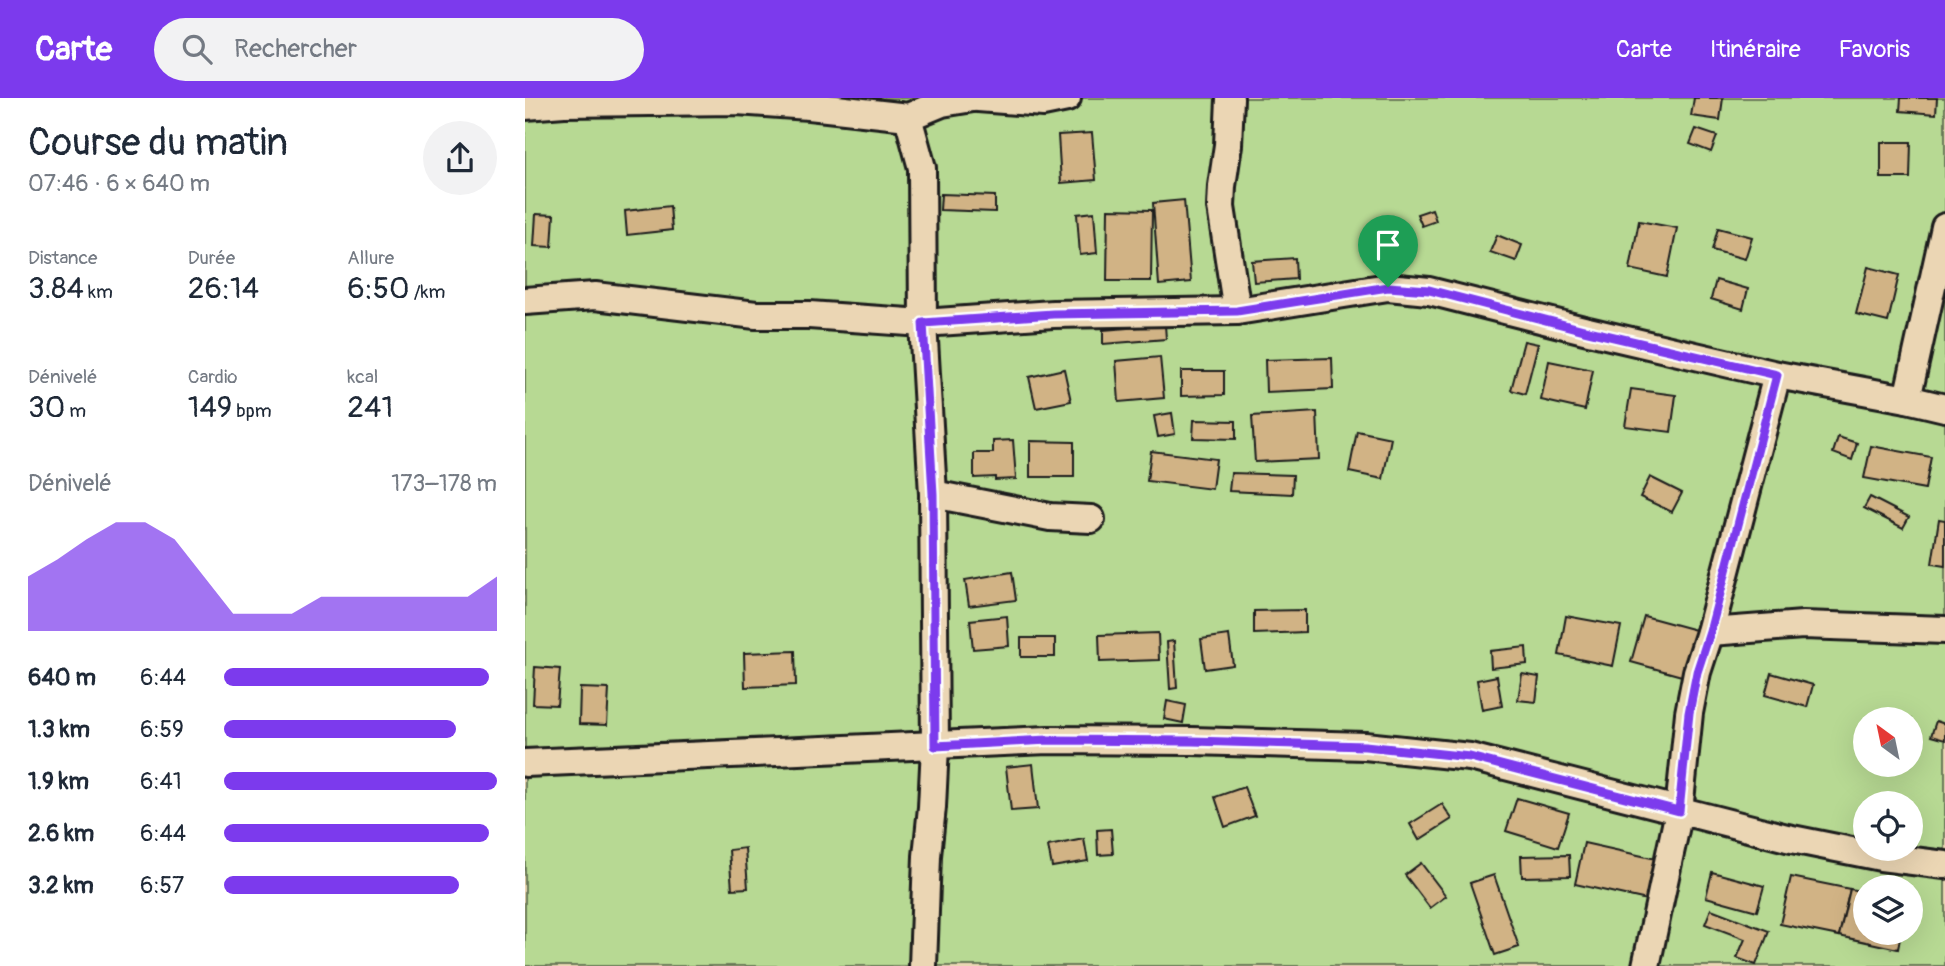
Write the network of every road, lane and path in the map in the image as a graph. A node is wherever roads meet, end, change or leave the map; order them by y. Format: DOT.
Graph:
graph roads {
  1 [pos="973,98"];
  2 [pos="978,98"];
  3 [pos="1067,98"];
  4 [pos="1230,98"];
  5 [pos="525,106"];
  6 [pos="908,117"];
  7 [pos="1945,227"];
  8 [pos="525,301"];
  9 [pos="1237,311"];
  10 [pos="923,323"];
  11 [pos="1777,375"];
  12 [pos="1907,399"];
  13 [pos="1945,408"];
  14 [pos="933,494"];
  15 [pos="1091,519"];
  16 [pos="1945,631"];
  17 [pos="1710,632"];
  18 [pos="935,746"];
  19 [pos="525,763"];
  20 [pos="1679,811"];
  21 [pos="1945,864"];
  22 [pos="923,966"];
  23 [pos="1646,966"];
  1 -- 6 [label="street"];
  2 -- 3 [label="street"];
  4 -- 9 [label="street"];
  5 -- 6 [label="street"];
  6 -- 10 [label="street"];
  7 -- 12 [label="street"];
  8 -- 10 [label="street"];
  9 -- 10 [label="street"];
  9 -- 11 [label="street"];
  10 -- 14 [label="street"];
  11 -- 12 [label="street"];
  11 -- 17 [label="street"];
  12 -- 13 [label="street"];
  14 -- 15 [label="street"];
  14 -- 18 [label="street"];
  16 -- 17 [label="street"];
  17 -- 20 [label="street"];
  18 -- 19 [label="street"];
  18 -- 20 [label="street"];
  18 -- 22 [label="street"];
  20 -- 21 [label="street"];
  20 -- 23 [label="street"];
}
